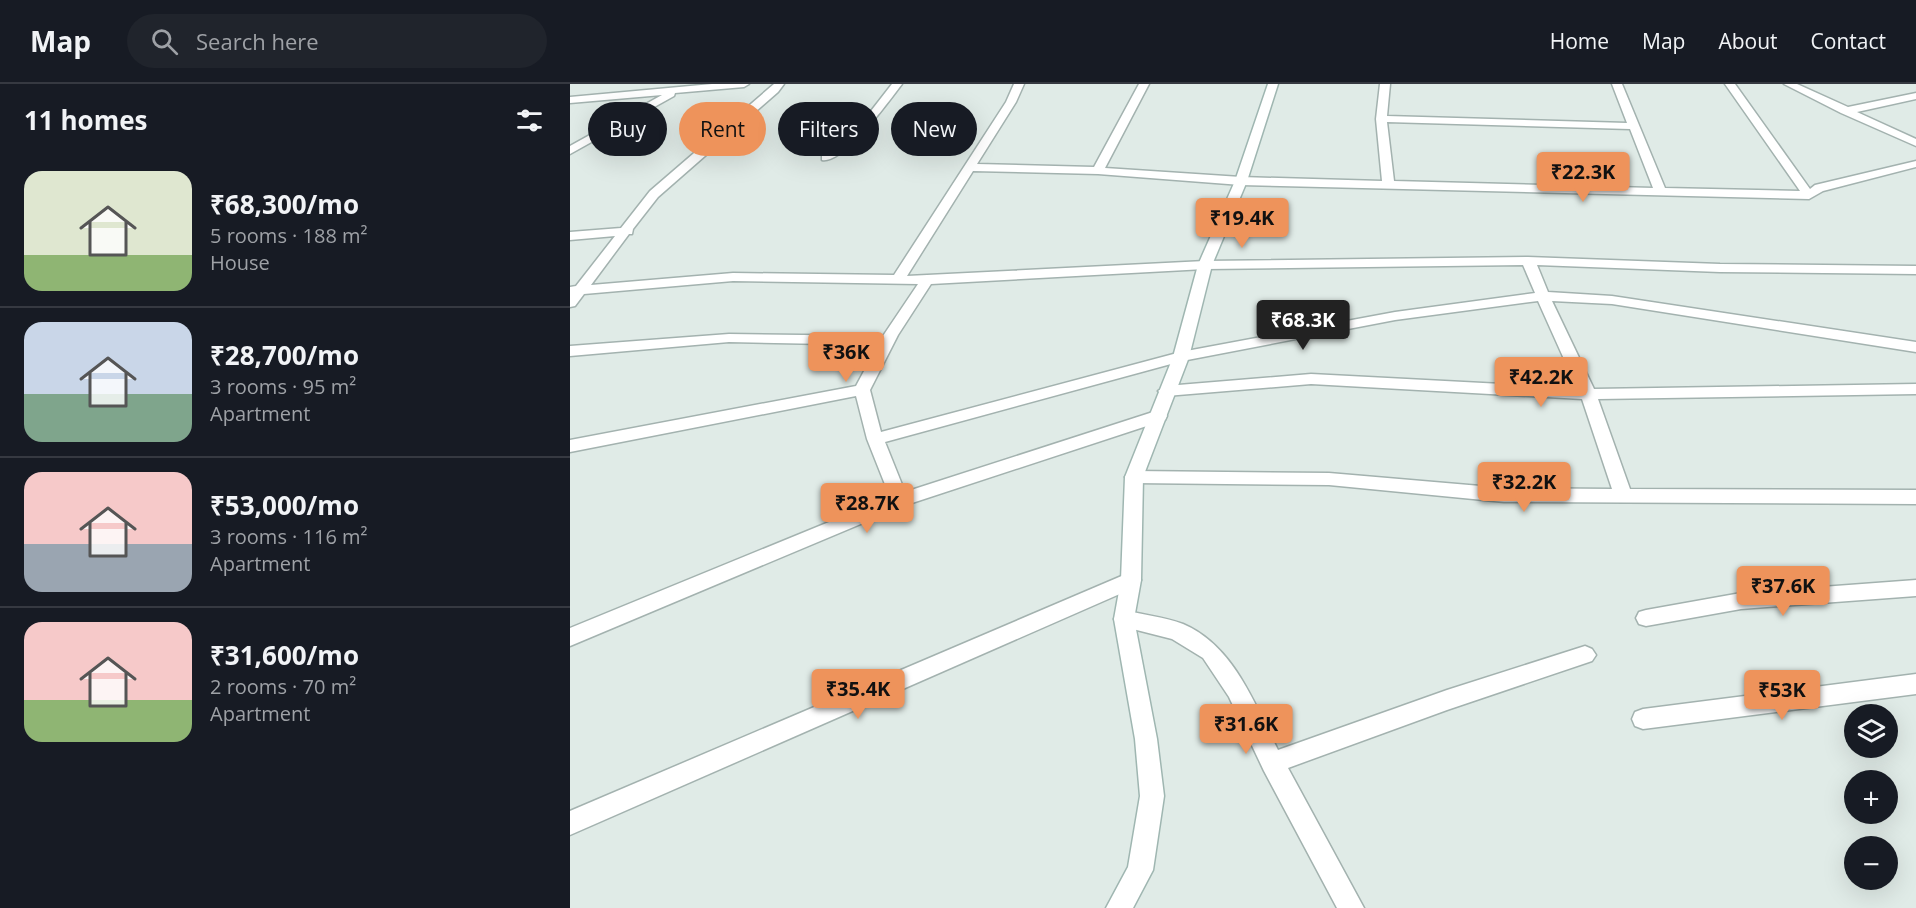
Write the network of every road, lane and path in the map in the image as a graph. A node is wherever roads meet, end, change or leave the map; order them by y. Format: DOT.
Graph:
graph roads {
  1 [pos="744,84"];
  2 [pos="779,84"];
  3 [pos="897,84"];
  4 [pos="1019,84"];
  5 [pos="1144,84"];
  6 [pos="1273,84"];
  7 [pos="1384,84"];
  8 [pos="1617,84"];
  9 [pos="1730,84"];
  10 [pos="1789,84"];
  11 [pos="677,90"];
  12 [pos="1916,96"];
  13 [pos="570,100"];
  14 [pos="1845,111"];
  15 [pos="1381,119"];
  16 [pos="1635,126"];
  17 [pos="1916,143"];
  18 [pos="570,151"];
  19 [pos="825,158"];
  20 [pos="1916,164"];
  21 [pos="970,167"];
  22 [pos="1098,171"];
  23 [pos="1240,181"];
  24 [pos="1388,183"];
  25 [pos="1660,190"];
  26 [pos="1809,195"];
  27 [pos="628,231"];
  28 [pos="570,236"];
  29 [pos="1528,261"];
  30 [pos="1205,265"];
  31 [pos="1914,273"];
  32 [pos="899,278"];
  33 [pos="927,280"];
  34 [pos="576,290"];
  35 [pos="1543,296"];
  36 [pos="570,303"];
  37 [pos="888,341"];
  38 [pos="1916,347"];
  39 [pos="570,351"];
  40 [pos="1180,357"];
  41 [pos="1916,389"];
  42 [pos="862,390"];
  43 [pos="1166,391"];
  44 [pos="1588,394"];
  45 [pos="1159,416"];
  46 [pos="875,439"];
  47 [pos="570,446"];
  48 [pos="1134,477"];
  49 [pos="1623,496"];
  50 [pos="1916,497"];
  51 [pos="900,500"];
  52 [pos="1131,580"];
  53 [pos="1916,588"];
  54 [pos="1646,618"];
  55 [pos="1124,619"];
  56 [pos="570,638"];
  57 [pos="1585,656"];
  58 [pos="1916,684"];
  59 [pos="1643,719"];
  60 [pos="1272,763"];
  61 [pos="570,823"];
  62 [pos="1119,908"];
  63 [pos="1351,908"];
  1 -- 11 [label="street"];
  2 -- 27 [label="street"];
  3 -- 19 [label="street"];
  4 -- 21 [label="street"];
  5 -- 22 [label="street"];
  6 -- 23 [label="street"];
  7 -- 15 [label="street"];
  8 -- 16 [label="street"];
  9 -- 26 [label="street"];
  10 -- 14 [label="street"];
  11 -- 13 [label="street"];
  11 -- 18 [label="street"];
  12 -- 14 [label="street"];
  14 -- 17 [label="street"];
  15 -- 16 [label="street"];
  15 -- 24 [label="street"];
  16 -- 25 [label="street"];
  20 -- 26 [label="street"];
  21 -- 22 [label="street"];
  21 -- 32 [label="street"];
  22 -- 23 [label="street"];
  23 -- 24 [label="street"];
  23 -- 30 [label="street"];
  24 -- 25 [label="street"];
  25 -- 26 [label="street"];
  27 -- 28 [label="street"];
  27 -- 34 [label="street"];
  29 -- 30 [label="street"];
  29 -- 31 [label="street"];
  29 -- 35 [label="street"];
  30 -- 33 [label="street"];
  30 -- 40 [label="street"];
  32 -- 33 [label="street"];
  32 -- 34 [label="street"];
  33 -- 37 [label="street"];
  34 -- 36 [label="street"];
  35 -- 38 [label="street"];
  35 -- 40 [label="street"];
  35 -- 44 [label="street"];
  37 -- 39 [label="street"];
  37 -- 42 [label="street"];
  40 -- 43 [label="street"];
  40 -- 46 [label="street"];
  41 -- 44 [label="street"];
  42 -- 46 [label="street"];
  42 -- 47 [label="street"];
  43 -- 44 [label="street"];
  43 -- 45 [label="street"];
  44 -- 49 [label="street"];
  45 -- 48 [label="street"];
  45 -- 51 [label="street"];
  46 -- 51 [label="street"];
  48 -- 49 [label="street"];
  48 -- 52 [label="street"];
  49 -- 50 [label="street"];
  51 -- 56 [label="street"];
  52 -- 55 [label="street"];
  52 -- 61 [label="street"];
  53 -- 54 [label="street"];
  55 -- 60 [label="street"];
  55 -- 62 [label="street"];
  57 -- 60 [label="street"];
  58 -- 59 [label="street"];
  60 -- 63 [label="street"];
}
